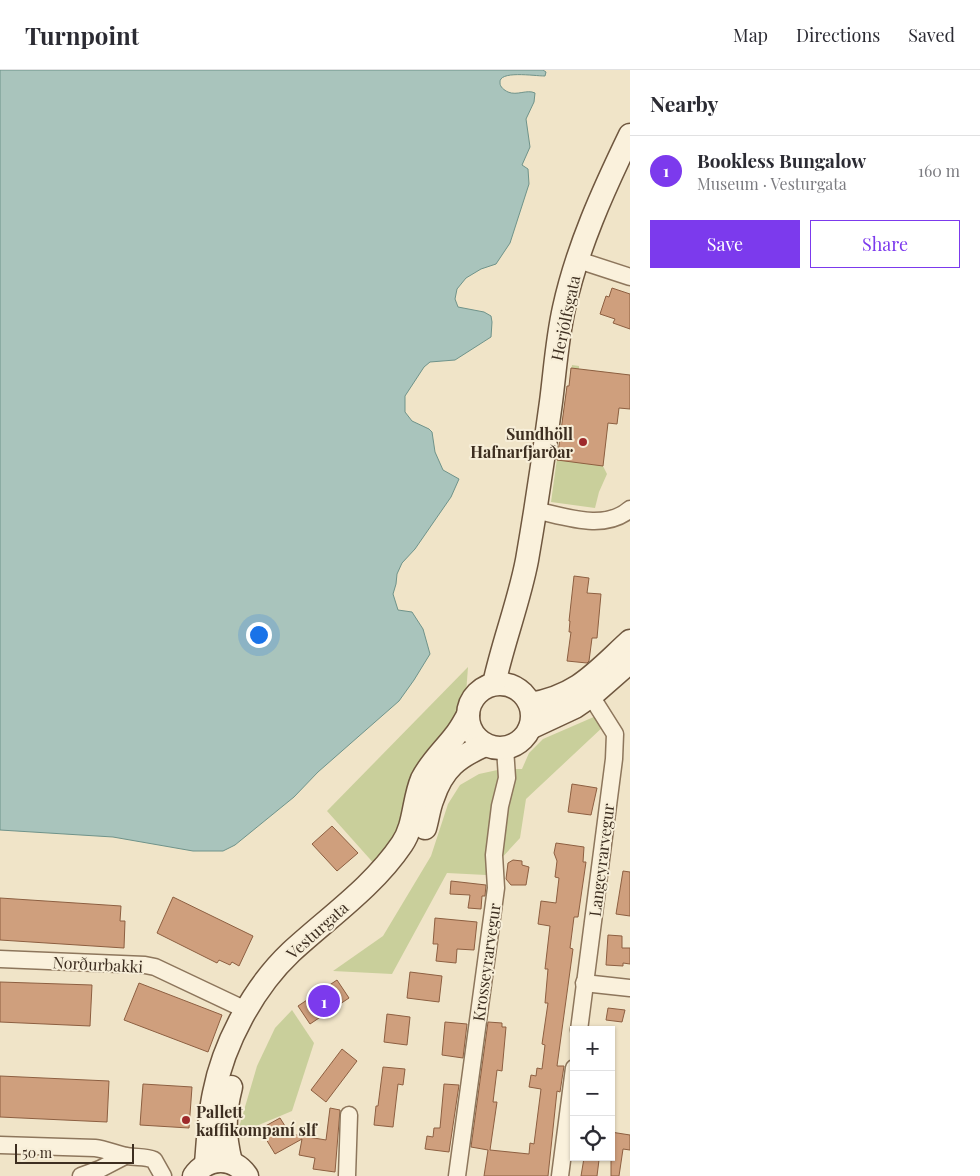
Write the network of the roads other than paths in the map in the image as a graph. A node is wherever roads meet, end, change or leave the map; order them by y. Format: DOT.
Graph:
graph roads {
  1 [pos="630,135"];
  2 [pos="578,260"];
  3 [pos="630,277"];
  4 [pos="630,509"];
  5 [pos="534,510"];
  6 [pos="630,641"];
  7 [pos="630,662"];
  8 [pos="494,684"];
  9 [pos="591,696"];
  10 [pos="530,704"];
  11 [pos="468,715"];
  12 [pos="530,728"];
  13 [pos="495,746"];
  14 [pos="0,959"];
  15 [pos="584,983"];
  16 [pos="630,988"];
  17 [pos="246,1010"];
  18 [pos="579,1026"];
  19 [pos="574,1071"];
  20 [pos="349,1115"];
  21 [pos="0,1145"];
  22 [pos="125,1156"];
  23 [pos="239,1169"];
  24 [pos="200,1170"];
  25 [pos="81,1176"];
  26 [pos="163,1176"];
  27 [pos="347,1176"];
  28 [pos="457,1176"];
  29 [pos="560,1176"];
  1 -- 2 [label="main road, Herjólfsgata"];
  2 -- 3 [label="street"];
  2 -- 5 [label="main road, Herjólfsgata"];
  4 -- 5 [label="street"];
  5 -- 8 [label="main road, Herjólfsgata"];
  6 -- 10 [label="main road"];
  7 -- 9 [label="main road"];
  8 -- 10 [label="main road"];
  8 -- 11 [label="main road"];
  9 -- 12 [label="main road"];
  9 -- 15 [label="street, Langeyrarvegur"];
  10 -- 12 [label="main road"];
  11 -- 13 [label="main road"];
  11 -- 17 [label="main road, Vesturgata"];
  12 -- 13 [label="main road"];
  13 -- 23 [label="main road, Vesturgata"];
  13 -- 28 [label="street, Krosseyrarvegur"];
  14 -- 17 [label="street, Norðurbakki"];
  15 -- 16 [label="street"];
  15 -- 18 [label="street, Langeyrarvegur"];
  17 -- 24 [label="main road, Vesturgata"];
  19 -- 29 [label="street"];
  20 -- 27 [label="street"];
  21 -- 22 [label="street"];
  22 -- 25 [label="street"];
  22 -- 26 [label="street"];
  23 -- 24 [label="main road"];
}
